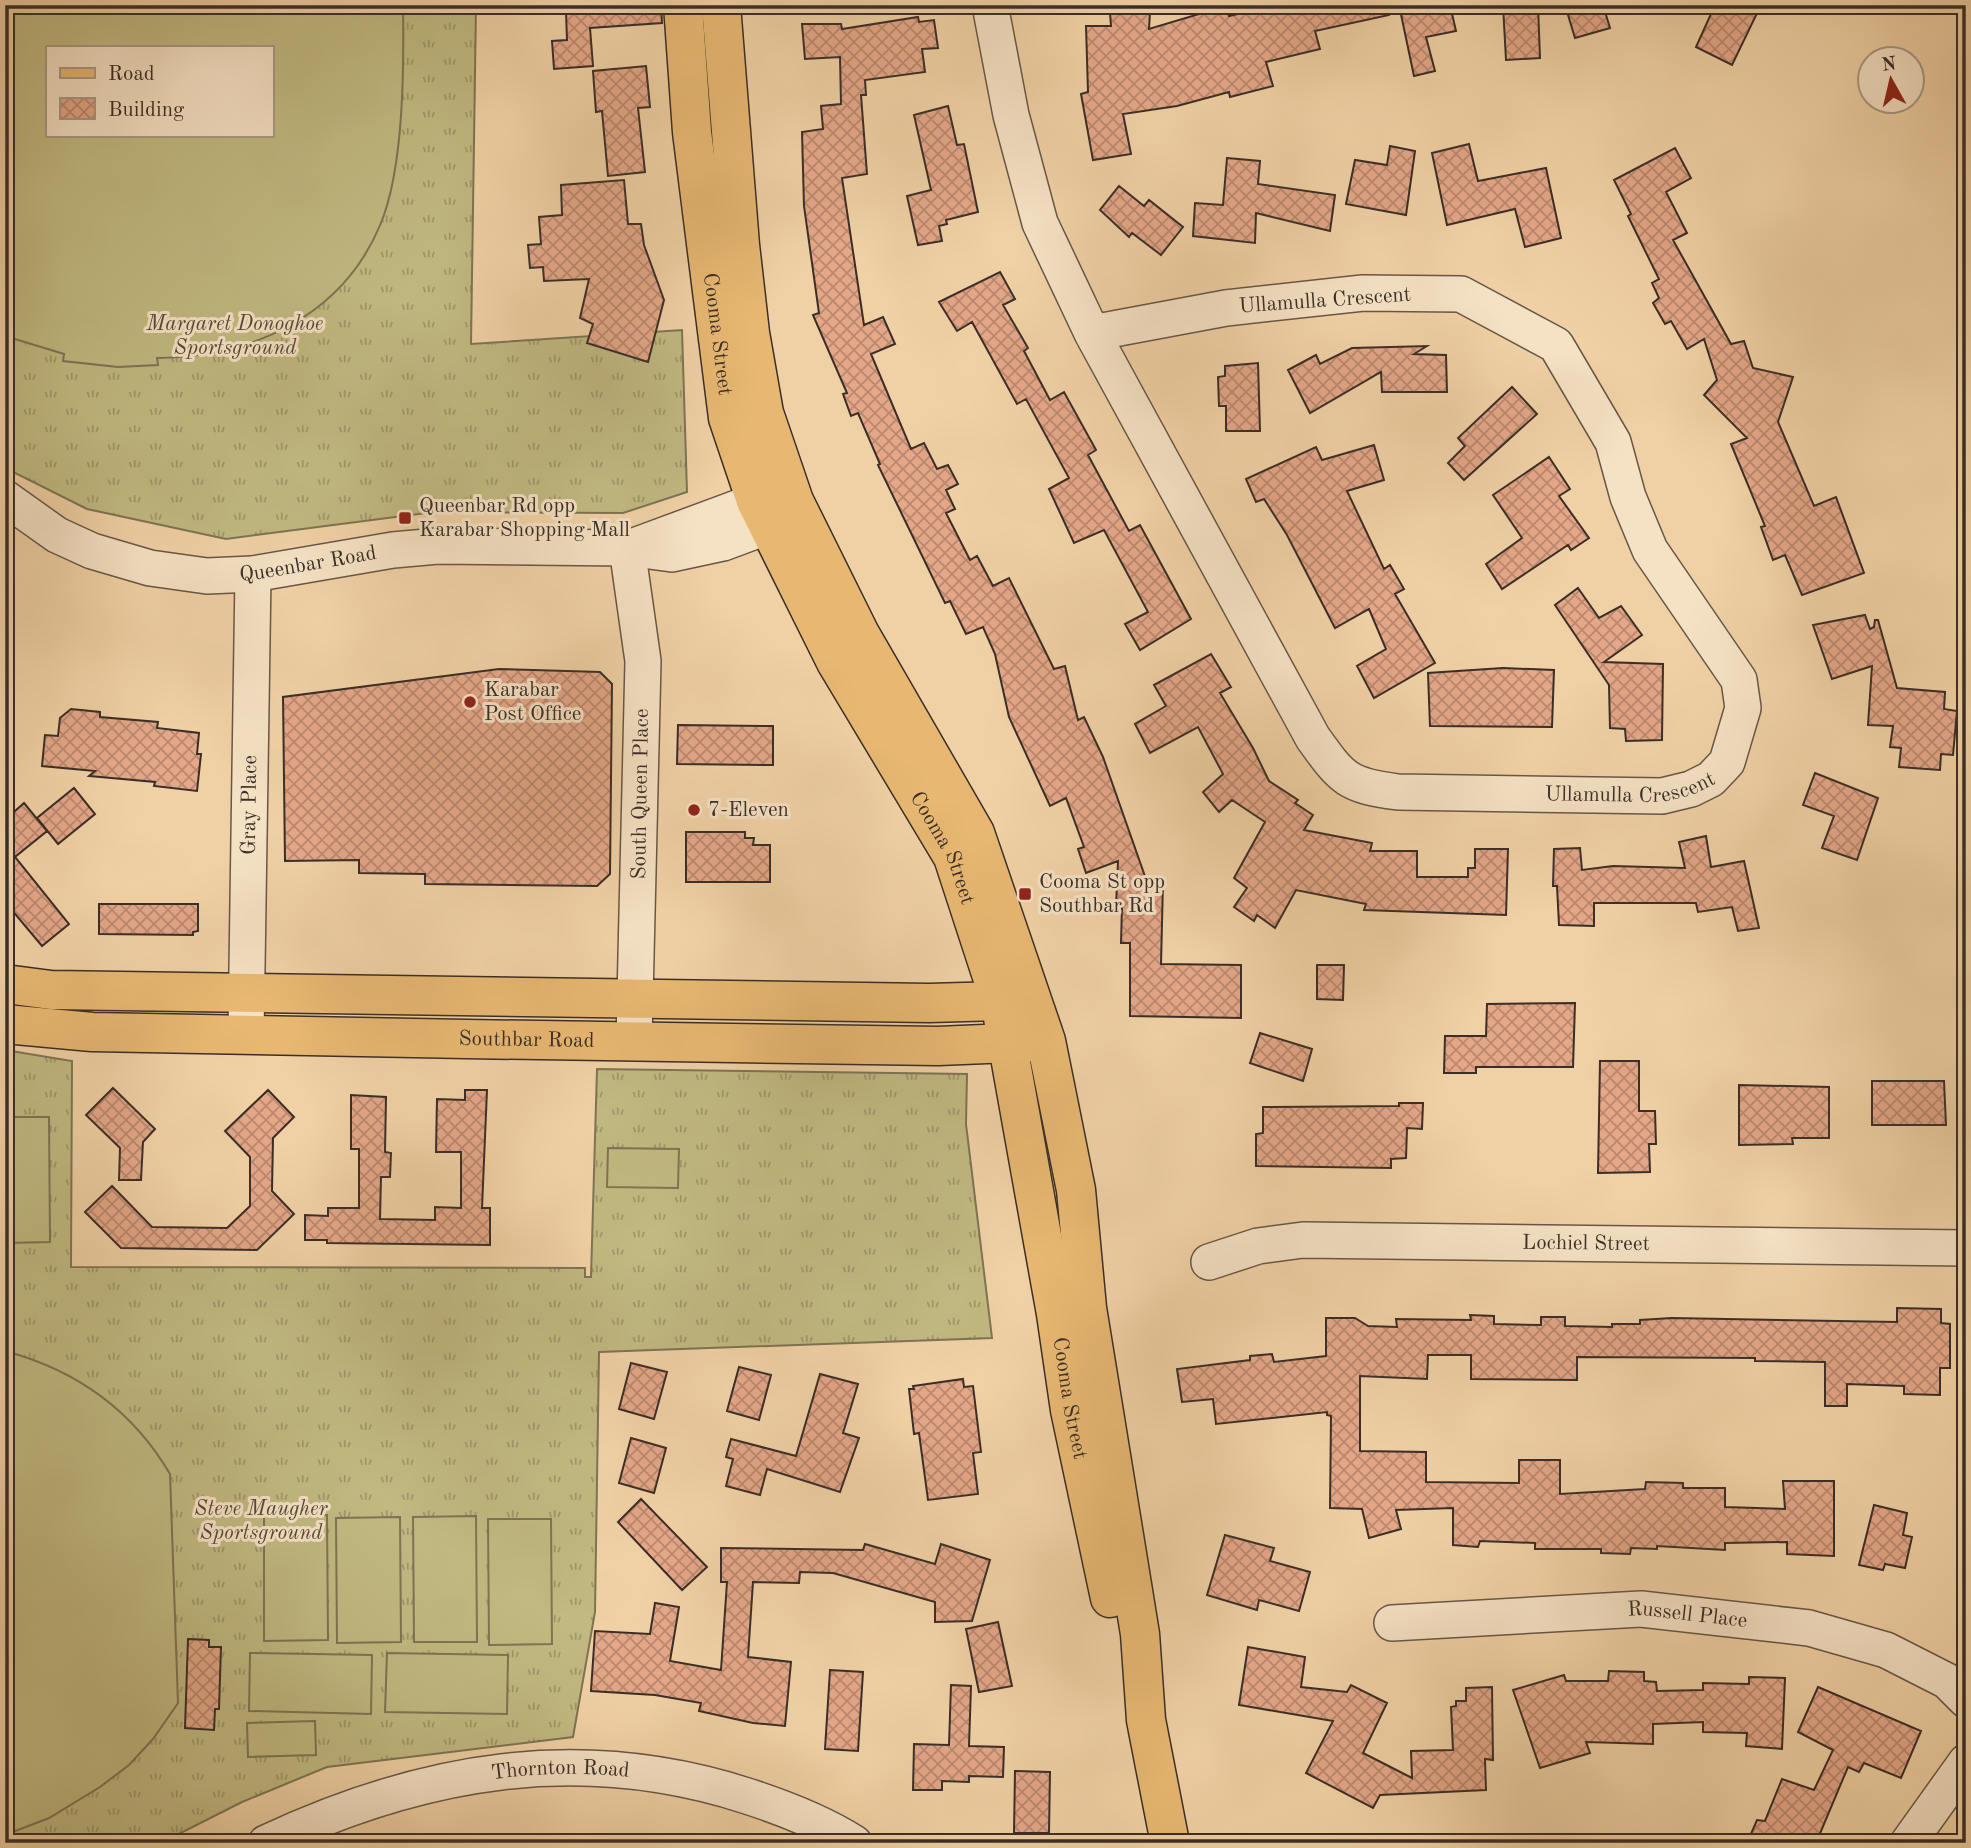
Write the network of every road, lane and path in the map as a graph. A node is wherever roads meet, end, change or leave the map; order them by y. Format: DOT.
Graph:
graph roads {
  1 [pos="683,5"];
  2 [pos="721,5"];
  3 [pos="990,5"];
  4 [pos="1092,333"];
  5 [pos="5,498"];
  6 [pos="773,509"];
  7 [pos="627,548"];
  8 [pos="253,574"];
  9 [pos="5,984"];
  10 [pos="247,995"];
  11 [pos="1016,998"];
  12 [pos="635,1000"];
  13 [pos="5,1024"];
  14 [pos="246,1034"];
  15 [pos="634,1040"];
  16 [pos="1046,1041"];
  17 [pos="1008,1043"];
  18 [pos="1966,1248"];
  19 [pos="1209,1262"];
  20 [pos="1072,1311"];
  21 [pos="1392,1623"];
  22 [pos="1966,1700"];
  23 [pos="1966,1762"];
  24 [pos="266,1843"];
  25 [pos="854,1843"];
  26 [pos="1170,1843"];
  27 [pos="1908,1843"];
  1 -- 6 [label="main road, Cooma Street"];
  2 -- 6 [label="main road, Cooma Street"];
  3 -- 4 [label="street, Ullamulla Crescent"];
  4 -- 4 [label="street, Ullamulla Crescent"];
  5 -- 8 [label="street, Queenbar Road"];
  6 -- 7 [label="street, Queenbar Road"];
  6 -- 11 [label="main road, Cooma Street"];
  7 -- 8 [label="street, Queenbar Road"];
  7 -- 12 [label="street, South Queen Place"];
  8 -- 10 [label="street, Gray Place"];
  9 -- 10 [label="main road, Southbar Road"];
  10 -- 12 [label="main road, Southbar Road"];
  10 -- 14 [label="street, Gray Place"];
  11 -- 12 [label="main road, Southbar Road"];
  11 -- 16 [label="main road, Cooma Street"];
  11 -- 17 [label="main road, Cooma Street"];
  12 -- 15 [label="street, South Queen Place"];
  13 -- 14 [label="main road, Southbar Road"];
  14 -- 15 [label="main road, Southbar Road"];
  15 -- 17 [label="main road, Southbar Road"];
  16 -- 17 [label="main road, Southbar Road"];
  16 -- 20 [label="main road, Cooma Street"];
  17 -- 20 [label="main road, Cooma Street"];
  18 -- 19 [label="street, Lochiel Street"];
  20 -- 26 [label="main road, Cooma Street"];
  21 -- 22 [label="street, Russell Place"];
  23 -- 27 [label="street"];
  24 -- 25 [label="street, Thornton Road"];
}
